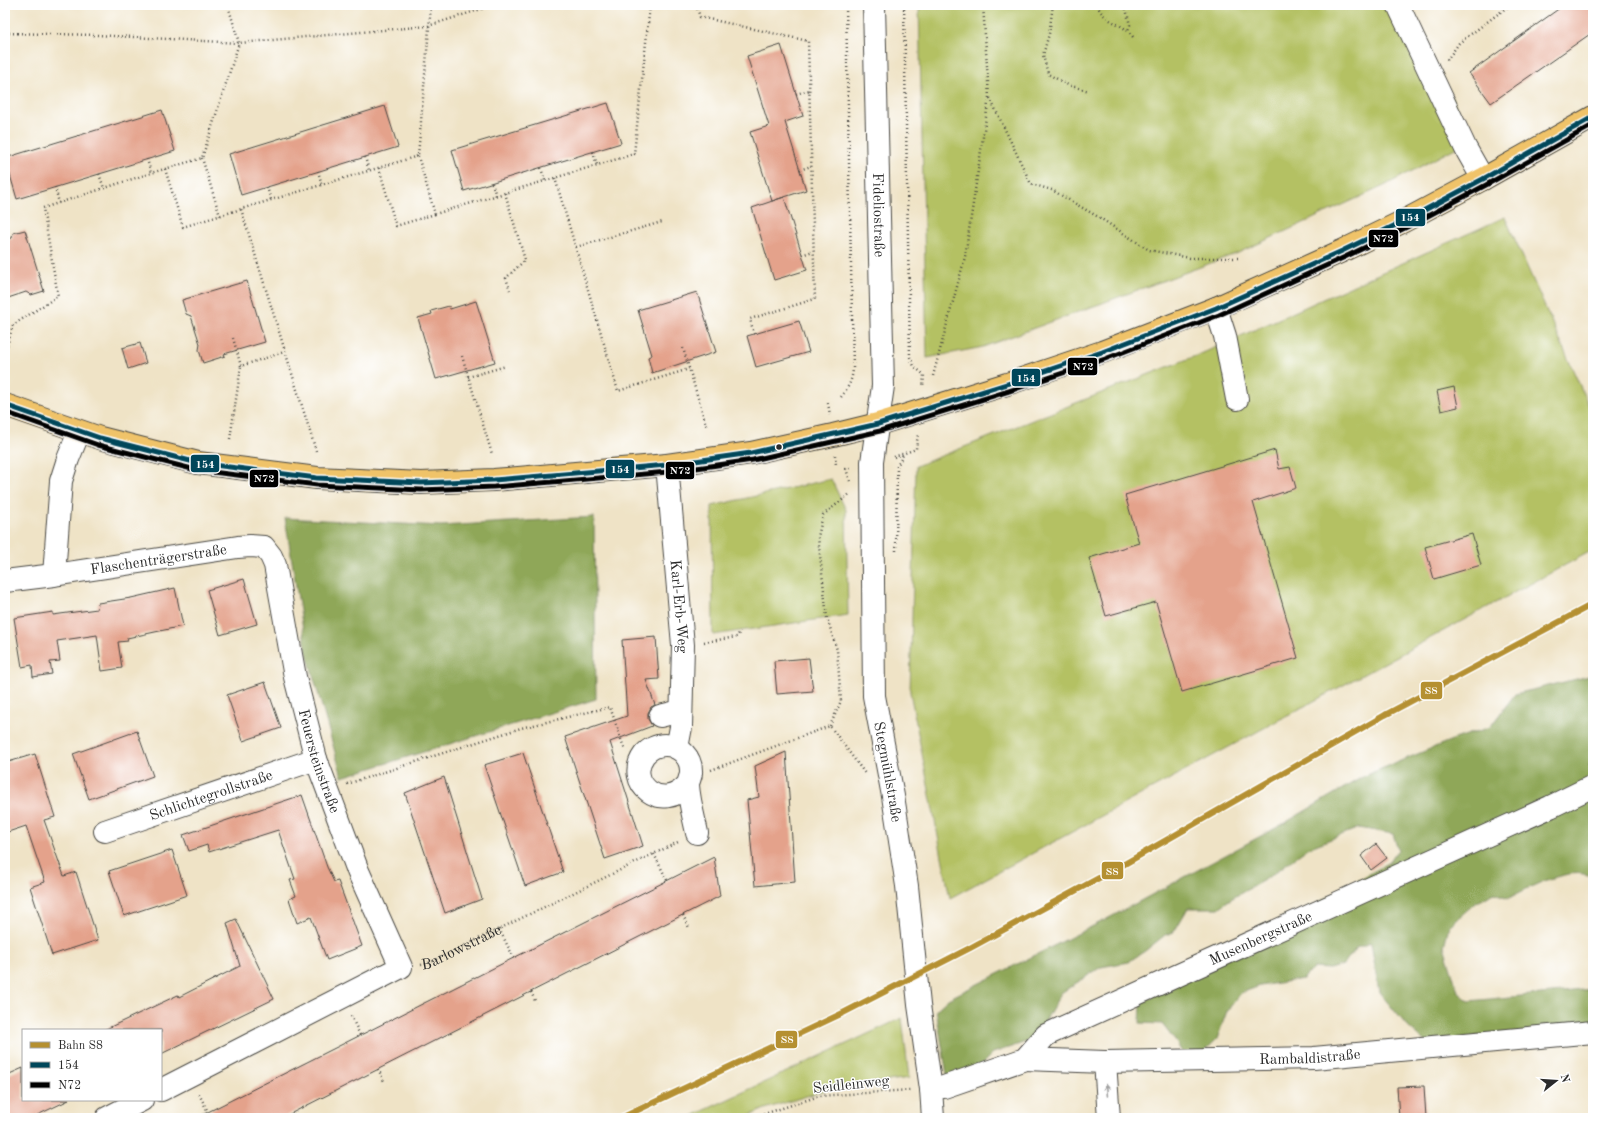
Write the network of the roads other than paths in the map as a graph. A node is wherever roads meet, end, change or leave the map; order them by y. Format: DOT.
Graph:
graph roads {
  1 [pos="874,5"];
  2 [pos="1398,5"];
  3 [pos="1593,118"];
  4 [pos="1483,179"];
  5 [pos="1216,308"];
  6 [pos="1237,399"];
  7 [pos="5,406"];
  8 [pos="878,424"];
  9 [pos="79,432"];
  10 [pos="667,465"];
  11 [pos="264,547"];
  12 [pos="54,575"];
  13 [pos="5,581"];
  14 [pos="681,711"];
  15 [pos="660,716"];
  16 [pos="677,748"];
  17 [pos="316,759"];
  18 [pos="690,778"];
  19 [pos="1593,786"];
  20 [pos="105,831"];
  21 [pos="697,833"];
  22 [pos="400,967"];
  23 [pos="1593,1032"];
  24 [pos="1025,1059"];
  25 [pos="1105,1062"];
  26 [pos="162,1089"];
  27 [pos="931,1089"];
  28 [pos="140,1101"];
  29 [pos="107,1118"];
  30 [pos="933,1118"];
  31 [pos="1109,1118"];
  1 -- 8 [label="street, Fideliostraße"];
  2 -- 4 [label="street"];
  3 -- 4 [label="main road"];
  4 -- 5 [label="main road"];
  5 -- 6 [label="street"];
  5 -- 8 [label="main road"];
  7 -- 9 [label="main road"];
  8 -- 10 [label="main road"];
  8 -- 27 [label="street, Stegmühlstraße"];
  9 -- 10 [label="main road"];
  9 -- 12 [label="street"];
  10 -- 14 [label="street, Karl-Erb-Weg"];
  11 -- 12 [label="street, Flaschenträgerstraße"];
  11 -- 17 [label="street, Feuersteinstraße"];
  12 -- 13 [label="street, Flaschenträgerstraße"];
  14 -- 15 [label="street"];
  14 -- 16 [label="street, Karl-Erb-Weg"];
  16 -- 18 [label="street"];
  16 -- 18 [label="street"];
  17 -- 20 [label="street, Schlichtegrollstraße"];
  17 -- 22 [label="street, Feuersteinstraße"];
  18 -- 21 [label="street"];
  19 -- 24 [label="street, Musenbergstraße"];
  22 -- 26 [label="street, Barlowstraße"];
  23 -- 25 [label="street, Rambaldistraße"];
  24 -- 25 [label="street, Rambaldistraße"];
  24 -- 27 [label="street"];
  31 -- 25 [label="street, one-way"];
  27 -- 30 [label="street, Stegmühlstraße"];
  28 -- 29 [label="street"];
}
